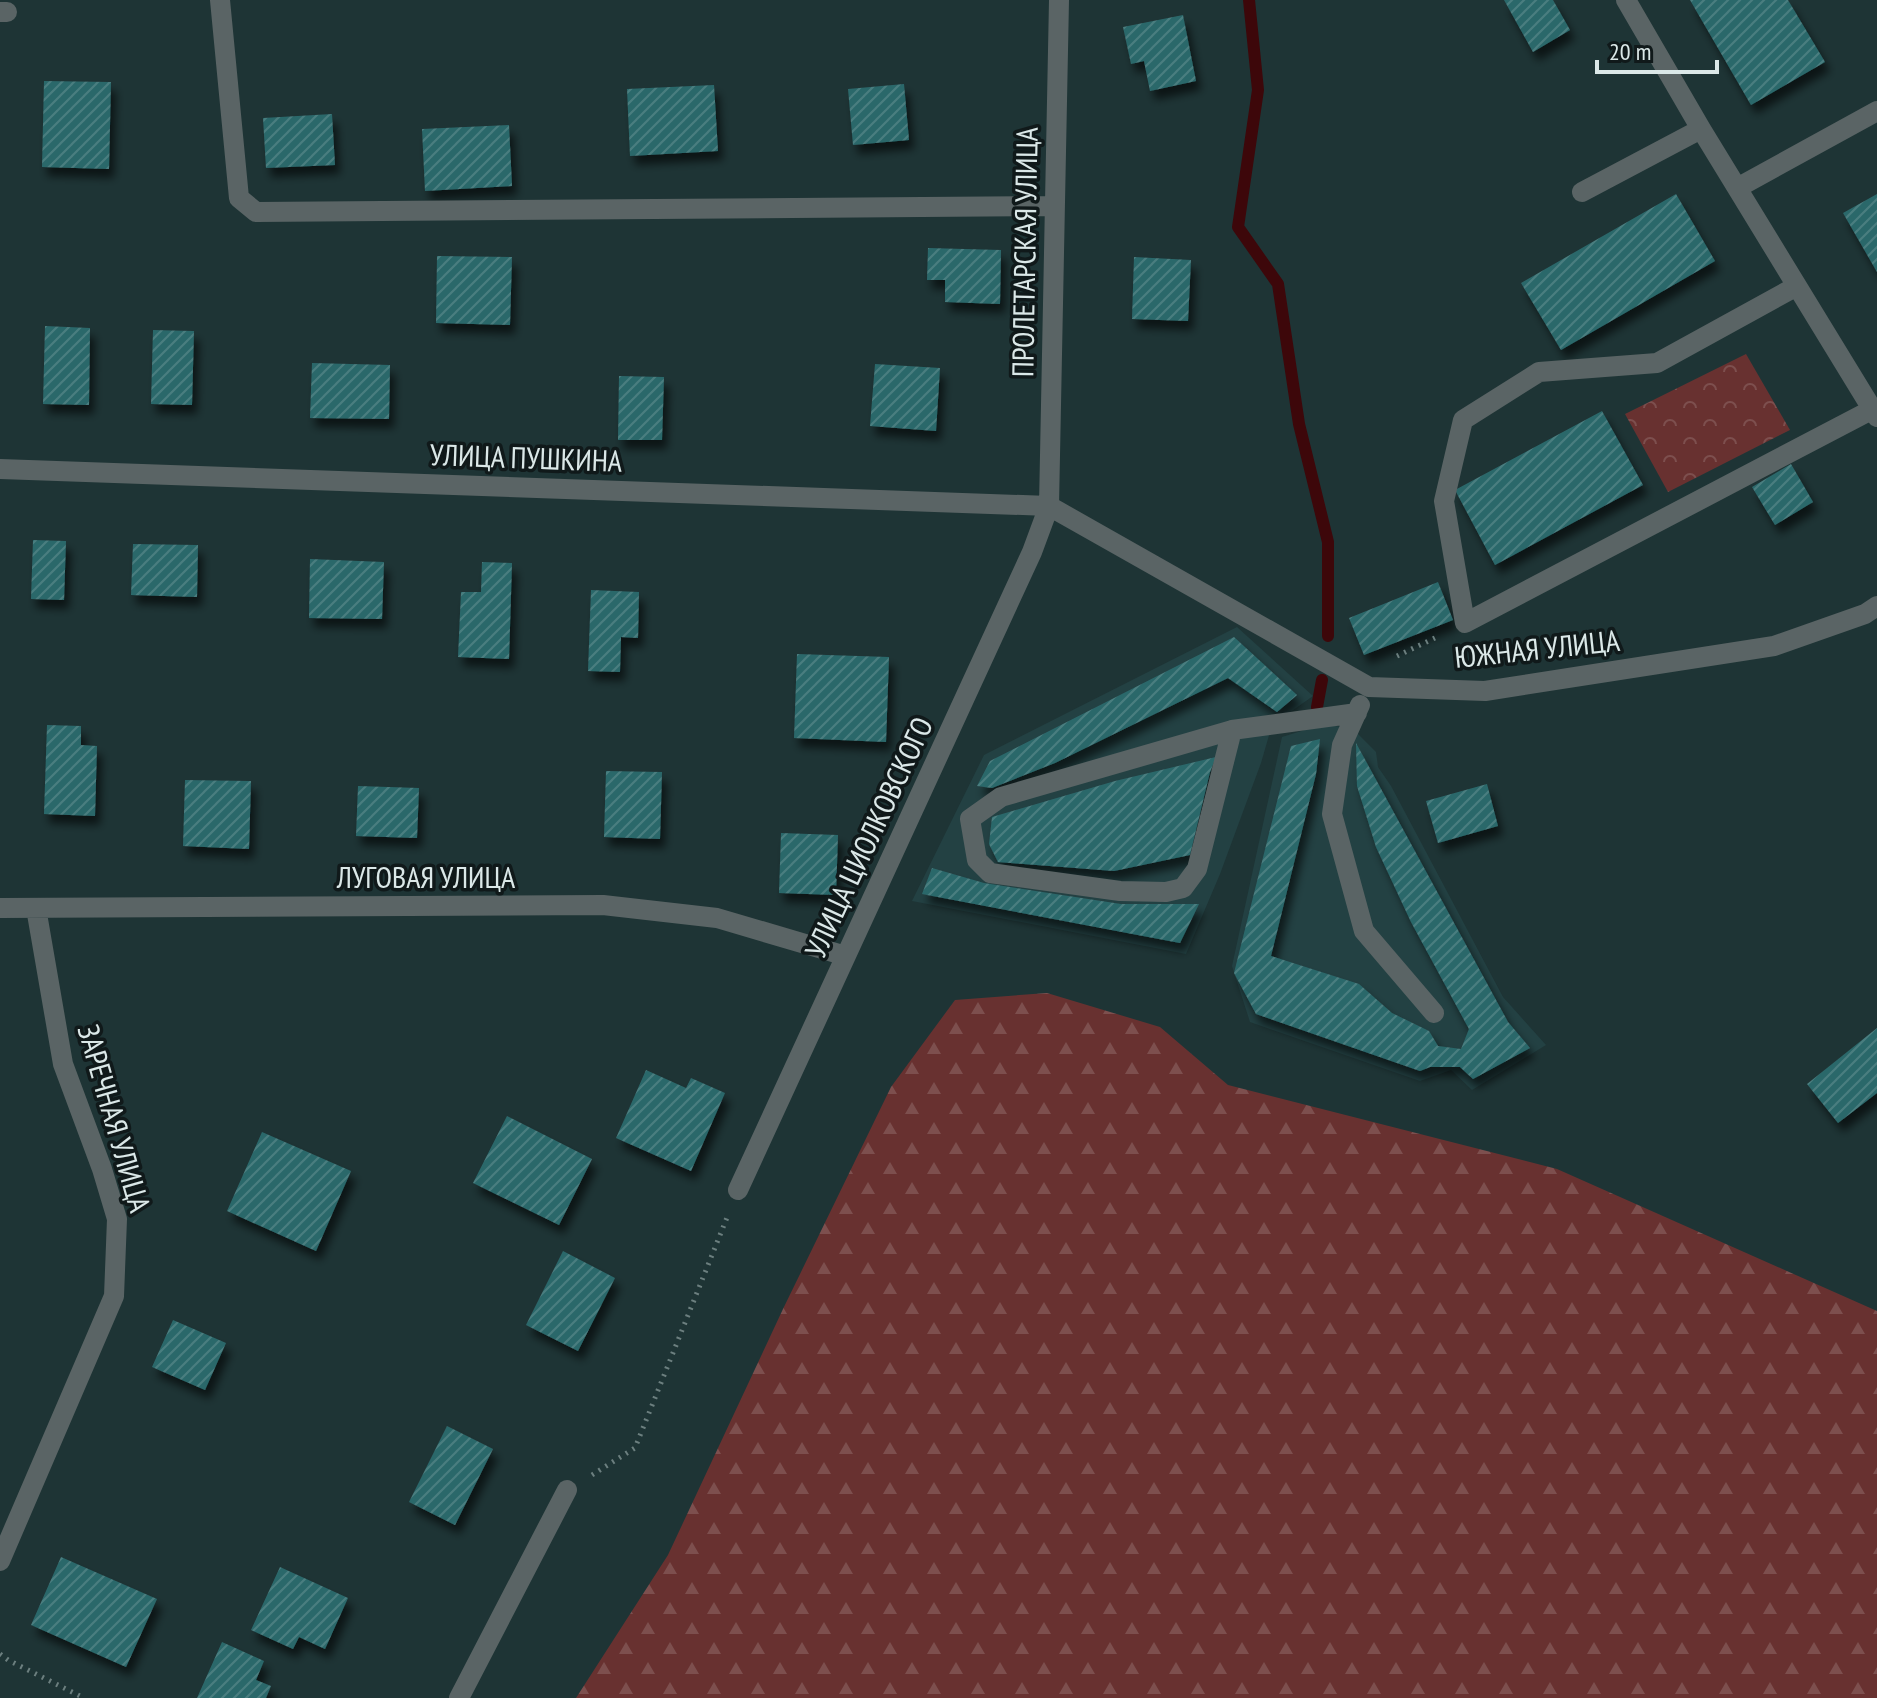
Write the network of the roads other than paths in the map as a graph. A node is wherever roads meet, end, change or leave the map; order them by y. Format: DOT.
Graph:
graph roads {
  1 [pos="220,0"];
  2 [pos="1059,0"];
  3 [pos="1626,0"];
  4 [pos="1877,111"];
  5 [pos="1701,129"];
  6 [pos="1737,188"];
  7 [pos="1582,192"];
  8 [pos="1055,206"];
  9 [pos="1797,286"];
  10 [pos="1875,413"];
  11 [pos="0,469"];
  12 [pos="1049,506"];
  13 [pos="1877,606"];
  14 [pos="1361,682"];
  15 [pos="1357,713"];
  16 [pos="1232,730"];
  17 [pos="0,908"];
  18 [pos="36,908"];
  19 [pos="846,956"];
  20 [pos="1434,1013"];
  21 [pos="738,1190"];
  22 [pos="567,1490"];
  23 [pos="0,1561"];
  24 [pos="459,1698"];
  1 -- 8 [label="street"];
  2 -- 8 [label="street, ПРОЛЕТАРСКАЯ УЛИЦА"];
  3 -- 5 [label="street"];
  4 -- 6 [label="street"];
  5 -- 6 [label="street"];
  5 -- 7 [label="street"];
  6 -- 9 [label="street"];
  8 -- 12 [label="street, ПРОЛЕТАРСКАЯ УЛИЦА"];
  9 -- 10 [label="street"];
  9 -- 10 [label="street"];
  11 -- 12 [label="street, УЛИЦА ПУШКИНА"];
  12 -- 14 [label="street, ЮЖНАЯ УЛИЦА"];
  12 -- 19 [label="street, УЛИЦА ЦИОЛКОВСКОГО"];
  13 -- 14 [label="street, ЮЖНАЯ УЛИЦА"];
  14 -- 15 [label="street"];
  15 -- 16 [label="street"];
  15 -- 20 [label="street"];
  16 -- 16 [label="street"];
  17 -- 18 [label="street, ЛУГОВАЯ УЛИЦА"];
  18 -- 19 [label="street, ЛУГОВАЯ УЛИЦА"];
  18 -- 23 [label="street, ЗАРЕЧНАЯ УЛИЦА"];
  19 -- 21 [label="street, УЛИЦА ЦИОЛКОВСКОГО"];
  22 -- 24 [label="street"];
}
